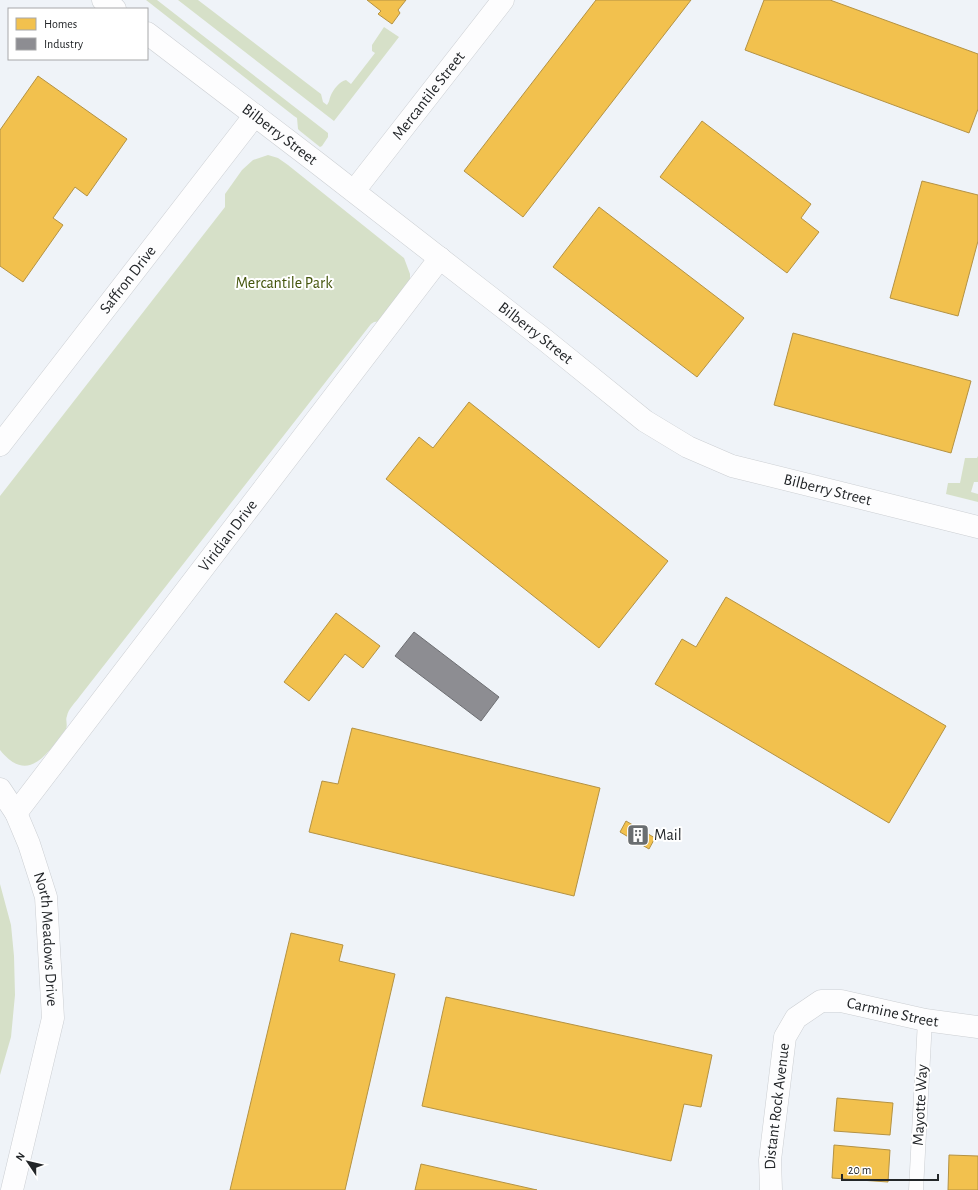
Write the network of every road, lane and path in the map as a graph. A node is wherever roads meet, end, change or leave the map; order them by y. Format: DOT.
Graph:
graph roads {
  1 [pos="103,0"];
  2 [pos="503,0"];
  3 [pos="114,8"];
  4 [pos="148,34"];
  5 [pos="256,115"];
  6 [pos="354,191"];
  7 [pos="440,258"];
  8 [pos="0,445"];
  9 [pos="978,527"];
  10 [pos="0,789"];
  11 [pos="16,813"];
  12 [pos="809,1009"];
  13 [pos="925,1020"];
  14 [pos="978,1027"];
  15 [pos="12,1190"];
  16 [pos="771,1190"];
  17 [pos="916,1190"];
  1 -- 3 [label="street"];
  2 -- 6 [label="street, Mercantile Street"];
  4 -- 5 [label="street, Bilberry Street"];
  5 -- 6 [label="street, Bilberry Street"];
  5 -- 8 [label="street, Saffron Drive"];
  6 -- 7 [label="street, Bilberry Street"];
  7 -- 9 [label="street, Bilberry Street"];
  7 -- 11 [label="street, Viridian Drive"];
  10 -- 11 [label="street, North Meadows Drive"];
  11 -- 15 [label="street, North Meadows Drive"];
  12 -- 13 [label="street, Carmine Street"];
  12 -- 16 [label="street, Distant Rock Avenue"];
  13 -- 14 [label="street, Carmine Street"];
  13 -- 17 [label="lane, Mayotte Way"];
}
